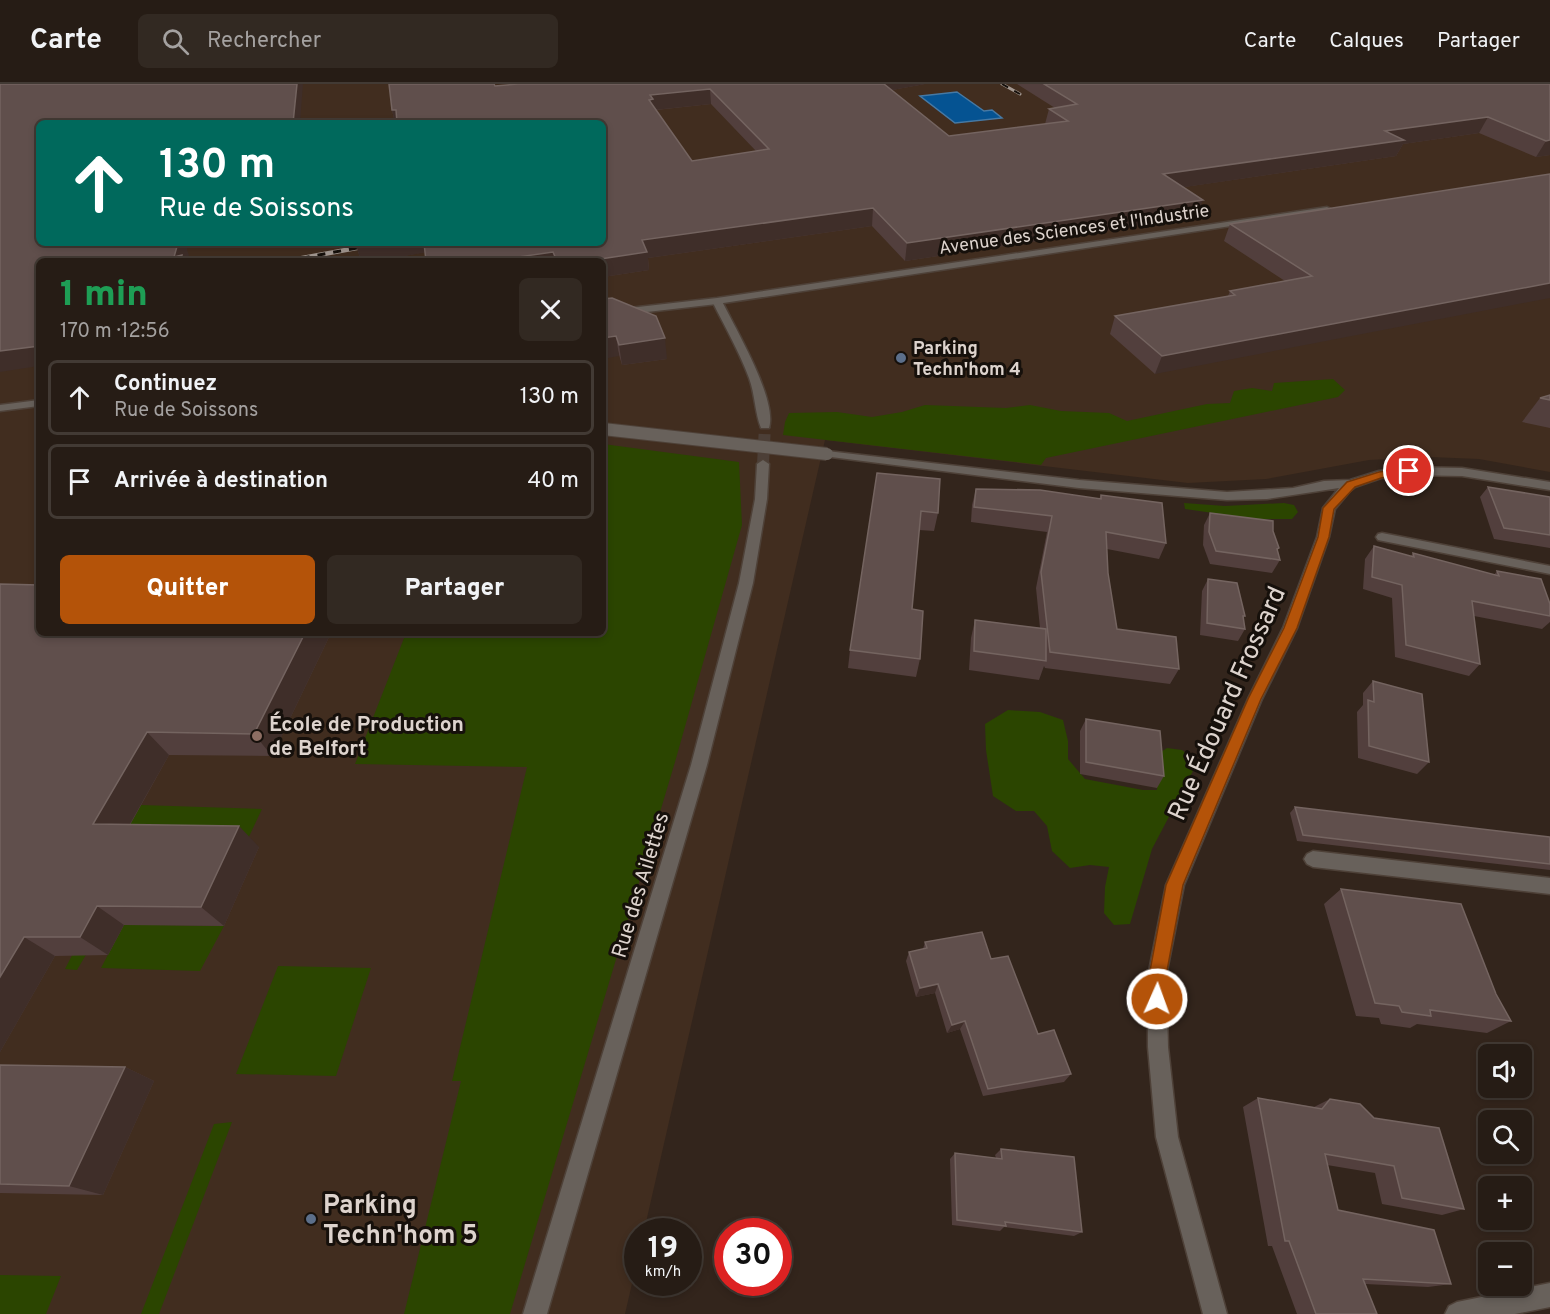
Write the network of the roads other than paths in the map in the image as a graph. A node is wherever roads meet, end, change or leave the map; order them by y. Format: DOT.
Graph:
graph roads {
  1 [pos="1331,208"];
  2 [pos="717,301"];
  3 [pos="606,315"];
  4 [pos="36,403"];
  5 [pos="0,408"];
  6 [pos="765,426"];
  7 [pos="606,429"];
  8 [pos="763,464"];
  9 [pos="1351,484"];
  10 [pos="1550,486"];
  11 [pos="1382,537"];
  12 [pos="1550,570"];
  13 [pos="1313,859"];
  14 [pos="1550,886"];
  15 [pos="1550,1295"];
  16 [pos="535,1314"];
  17 [pos="1215,1314"];
  18 [pos="1457,1314"];
  1 -- 2 [label="street, Avenue des Sciences et l'Industrie"];
  2 -- 3 [label="street, Avenue des Sciences et l'Industrie"];
  2 -- 6 [label="street"];
  4 -- 5 [label="street"];
  7 -- 9 [label="street, bridge"];
  8 -- 16 [label="street, Rue des Ailettes"];
  9 -- 10 [label="street"];
  9 -- 17 [label="street, Rue Édouard Frossard"];
  11 -- 12 [label="street"];
  13 -- 14 [label="street"];
  15 -- 18 [label="street"];
}
